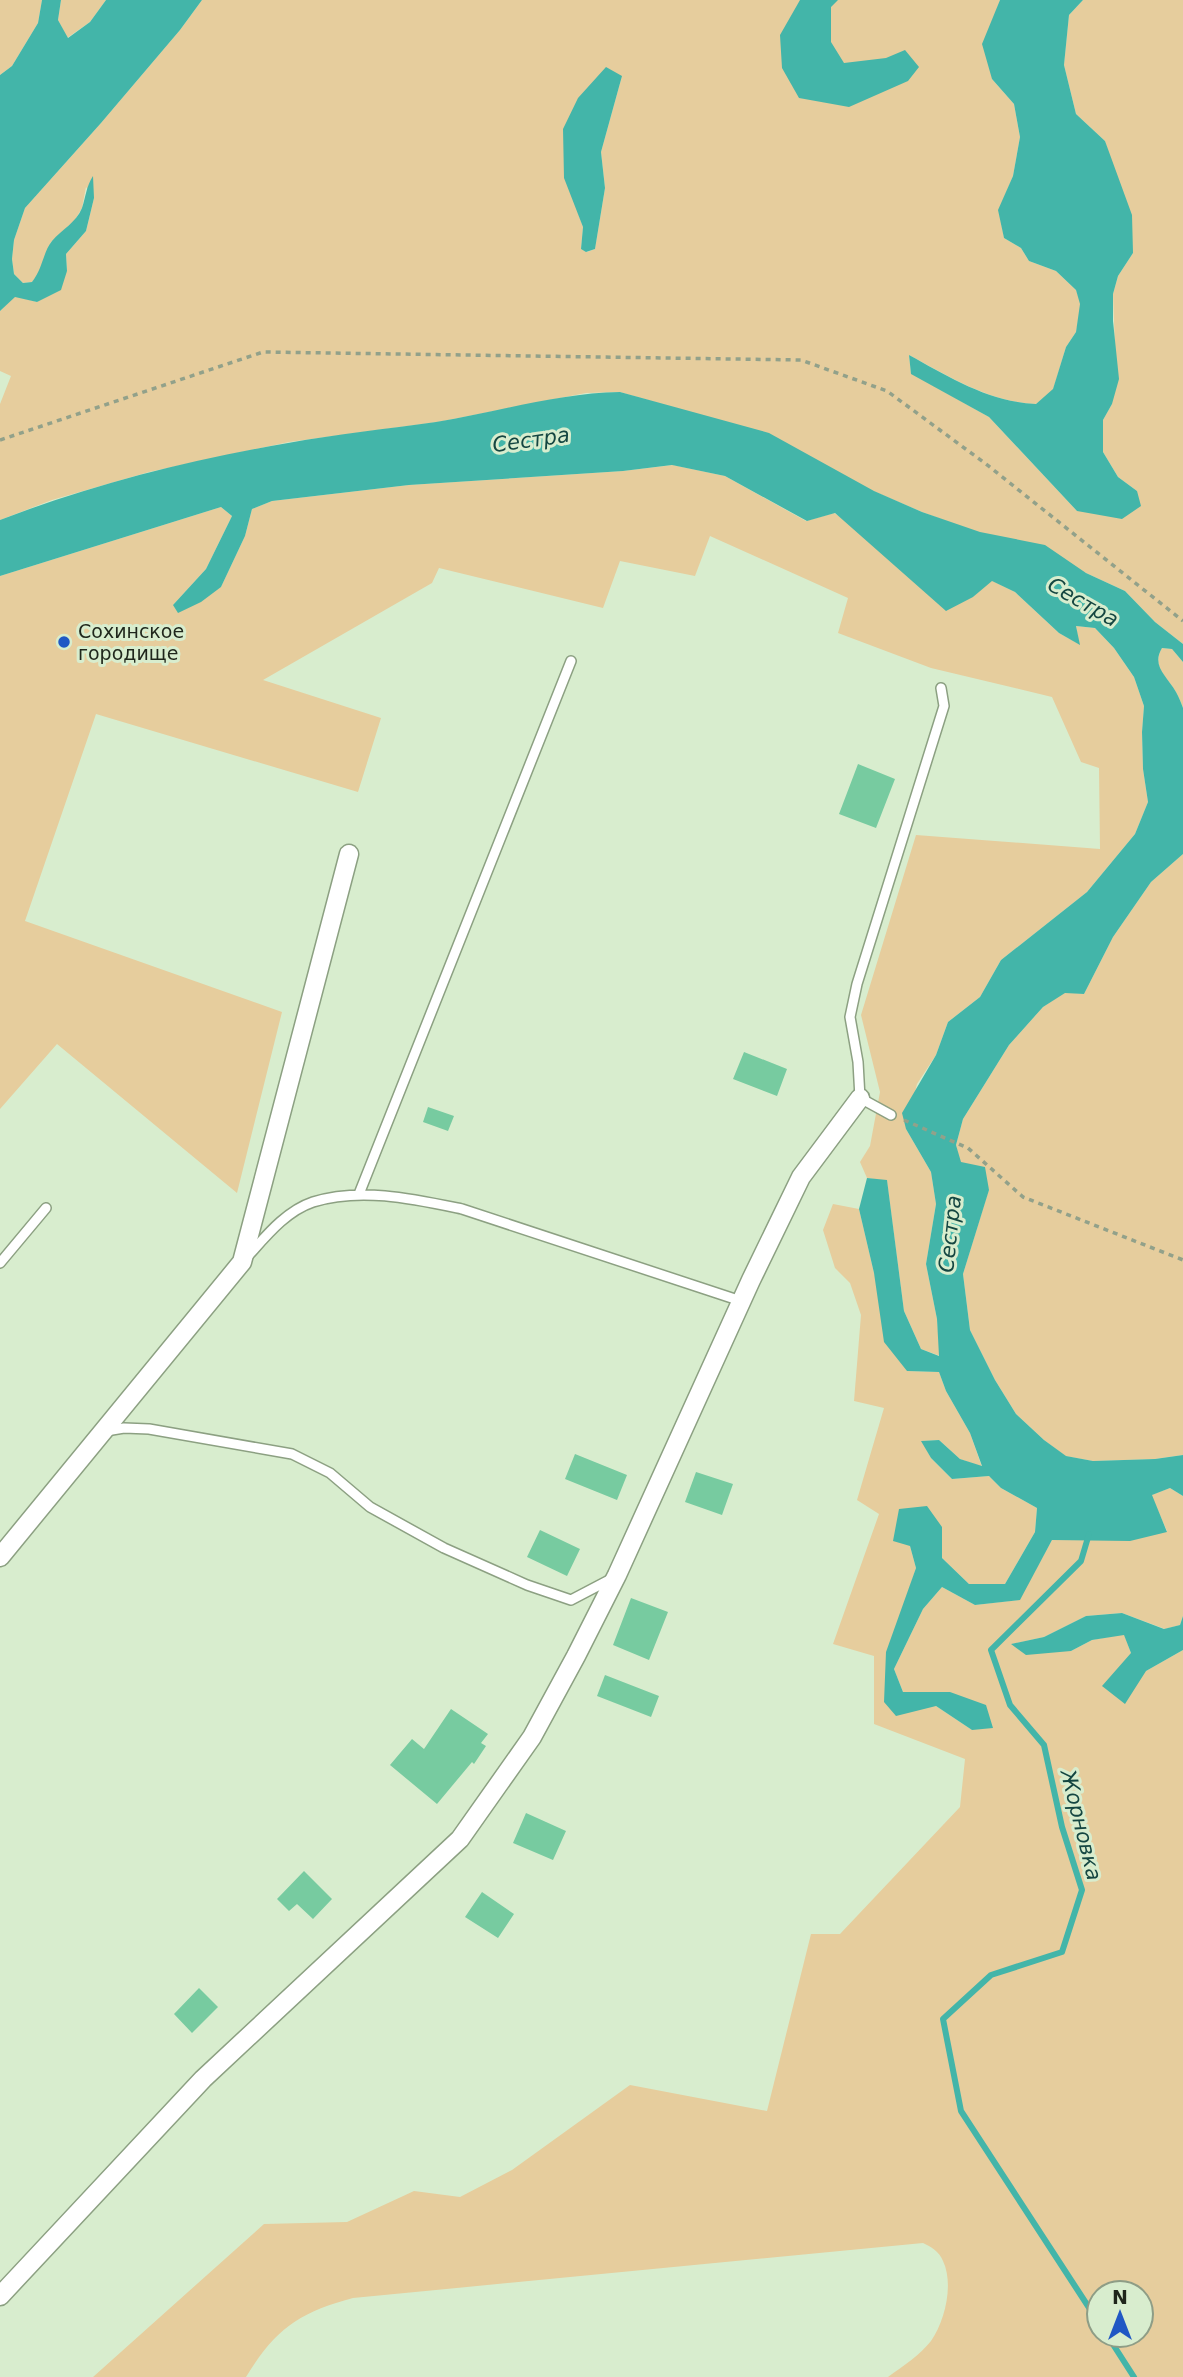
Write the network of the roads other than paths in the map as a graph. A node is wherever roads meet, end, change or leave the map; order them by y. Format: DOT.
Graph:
graph roads {
  1 [pos="571,661"];
  2 [pos="941,688"];
  3 [pos="349,854"];
  4 [pos="860,1098"];
  5 [pos="891,1115"];
  6 [pos="359,1194"];
  7 [pos="47,1208"];
  8 [pos="242,1262"];
  9 [pos="0,1263"];
  10 [pos="741,1301"];
  11 [pos="104,1432"];
  12 [pos="0,1557"];
  13 [pos="617,1575"];
  14 [pos="0,2296"];
  1 -- 6 [label="lane"];
  2 -- 4 [label="lane"];
  3 -- 8 [label="street"];
  4 -- 5 [label="lane"];
  4 -- 10 [label="street"];
  6 -- 8 [label="lane"];
  6 -- 10 [label="lane"];
  7 -- 9 [label="lane"];
  8 -- 11 [label="street"];
  10 -- 13 [label="street"];
  11 -- 12 [label="street"];
  11 -- 13 [label="lane"];
  13 -- 14 [label="street"];
}
